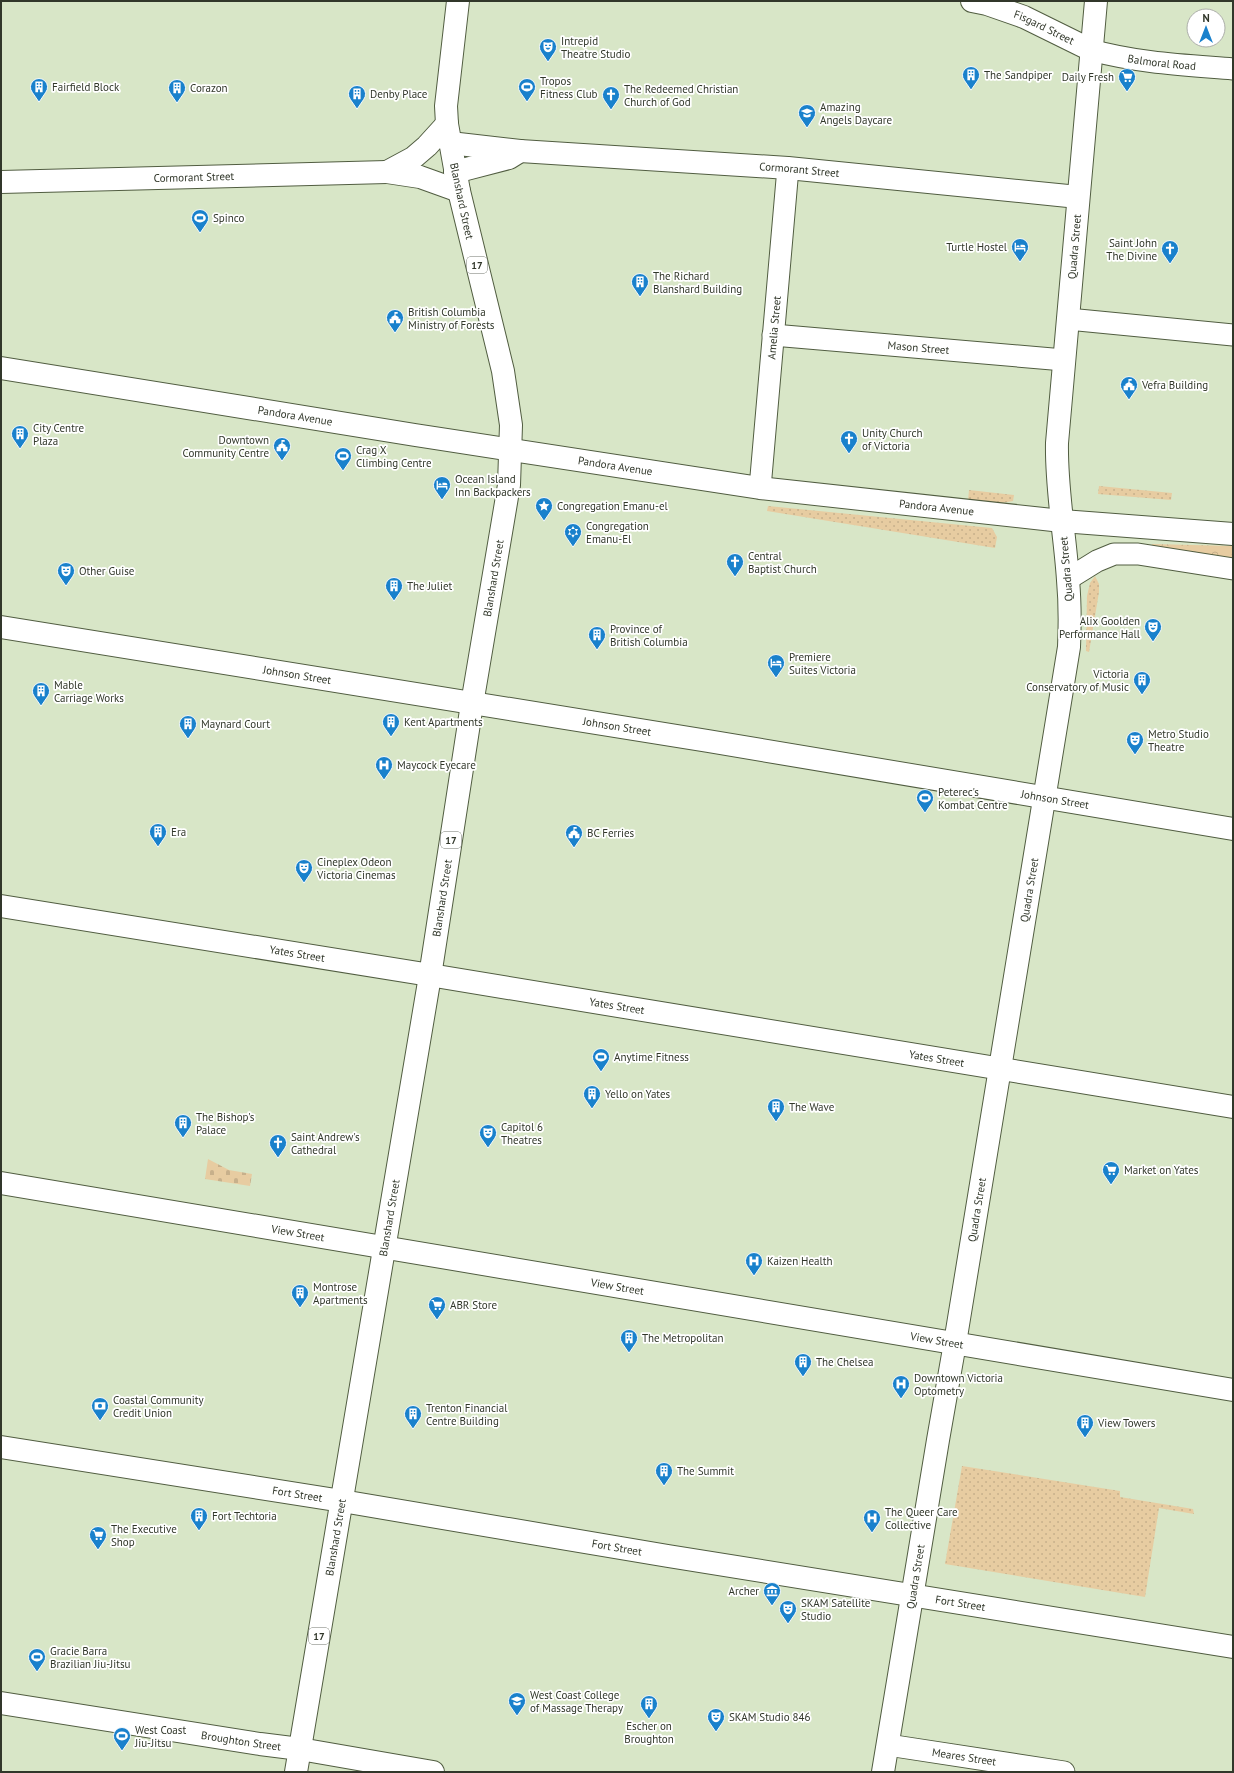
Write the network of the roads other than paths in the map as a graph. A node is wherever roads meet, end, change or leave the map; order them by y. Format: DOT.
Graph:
graph roads {
  1 [pos="458,1"];
  2 [pos="972,1"];
  3 [pos="1096,1"];
  4 [pos="1092,50"];
  5 [pos="1233,69"];
  6 [pos="448,133"];
  7 [pos="520,151"];
  8 [pos="788,168"];
  9 [pos="387,172"];
  10 [pos="457,181"];
  11 [pos="1,182"];
  12 [pos="1078,197"];
  13 [pos="1068,319"];
  14 [pos="773,335"];
  15 [pos="1233,335"];
  16 [pos="1064,360"];
  17 [pos="1,368"];
  18 [pos="511,450"];
  19 [pos="760,488"];
  20 [pos="1062,521"];
  21 [pos="1233,534"];
  22 [pos="1233,569"];
  23 [pos="1068,579"];
  24 [pos="1,627"];
  25 [pos="472,704"];
  26 [pos="1045,799"];
  27 [pos="1233,830"];
  28 [pos="1,906"];
  29 [pos="430,976"];
  30 [pos="1000,1069"];
  31 [pos="1233,1107"];
  32 [pos="1,1183"];
  33 [pos="385,1246"];
  34 [pos="955,1343"];
  35 [pos="1233,1390"];
  36 [pos="1,1446"];
  37 [pos="342,1501"];
  38 [pos="913,1596"];
  39 [pos="1233,1648"];
  40 [pos="1,1703"];
  41 [pos="888,1745"];
  42 [pos="300,1749"];
  43 [pos="296,1772"];
  44 [pos="433,1772"];
  45 [pos="883,1772"];
  46 [pos="1064,1772"];
  1 -- 6 [label="main road, Blanshard Street / 17"];
  2 -- 4 [label="main road, Fisgard Street"];
  3 -- 4 [label="main road, Quadra Street"];
  4 -- 5 [label="street, Balmoral Road"];
  4 -- 12 [label="main road, Quadra Street"];
  6 -- 7 [label="main road, Cormorant Street"];
  6 -- 9 [label="main road"];
  6 -- 10 [label="main road, Blanshard Street / 17"];
  7 -- 8 [label="main road, Cormorant Street"];
  7 -- 10 [label="main road"];
  8 -- 12 [label="main road, Cormorant Street"];
  8 -- 14 [label="street, Amelia Street"];
  9 -- 10 [label="main road, Cormorant Street"];
  9 -- 11 [label="main road, Cormorant Street"];
  10 -- 18 [label="main road, Blanshard Street / 17"];
  12 -- 13 [label="main road, Quadra Street"];
  13 -- 15 [label="street"];
  13 -- 16 [label="main road, Quadra Street"];
  14 -- 16 [label="street, Mason Street"];
  14 -- 19 [label="street, Amelia Street"];
  16 -- 20 [label="main road, Quadra Street"];
  17 -- 18 [label="main road, Pandora Avenue"];
  18 -- 19 [label="main road, Pandora Avenue"];
  18 -- 25 [label="main road, Blanshard Street / 17"];
  19 -- 20 [label="main road, Pandora Avenue"];
  20 -- 21 [label="main road, Pandora Avenue"];
  20 -- 23 [label="main road, Quadra Street"];
  22 -- 23 [label="street"];
  23 -- 26 [label="main road, Quadra Street"];
  24 -- 25 [label="main road, Johnson Street"];
  25 -- 26 [label="main road, Johnson Street"];
  25 -- 29 [label="main road, Blanshard Street / 17"];
  26 -- 27 [label="main road, Johnson Street"];
  26 -- 30 [label="main road, Quadra Street"];
  28 -- 29 [label="main road, Yates Street"];
  29 -- 30 [label="main road, Yates Street"];
  29 -- 33 [label="main road, Blanshard Street / 17"];
  30 -- 31 [label="main road, Yates Street"];
  30 -- 34 [label="main road, Quadra Street"];
  32 -- 33 [label="main road, View Street"];
  33 -- 34 [label="main road, View Street"];
  33 -- 37 [label="main road, Blanshard Street / 17"];
  34 -- 35 [label="main road, View Street"];
  34 -- 38 [label="main road, Quadra Street"];
  36 -- 37 [label="main road, Fort Street"];
  37 -- 38 [label="main road, Fort Street"];
  37 -- 42 [label="main road, Blanshard Street / 17"];
  38 -- 39 [label="main road, Fort Street"];
  38 -- 41 [label="main road, Quadra Street"];
  40 -- 42 [label="main road, Broughton Street"];
  41 -- 45 [label="main road, Quadra Street"];
  41 -- 46 [label="street, Meares Street"];
  42 -- 43 [label="main road, Blanshard Street / 17"];
  42 -- 44 [label="main road, Broughton Street"];
}
